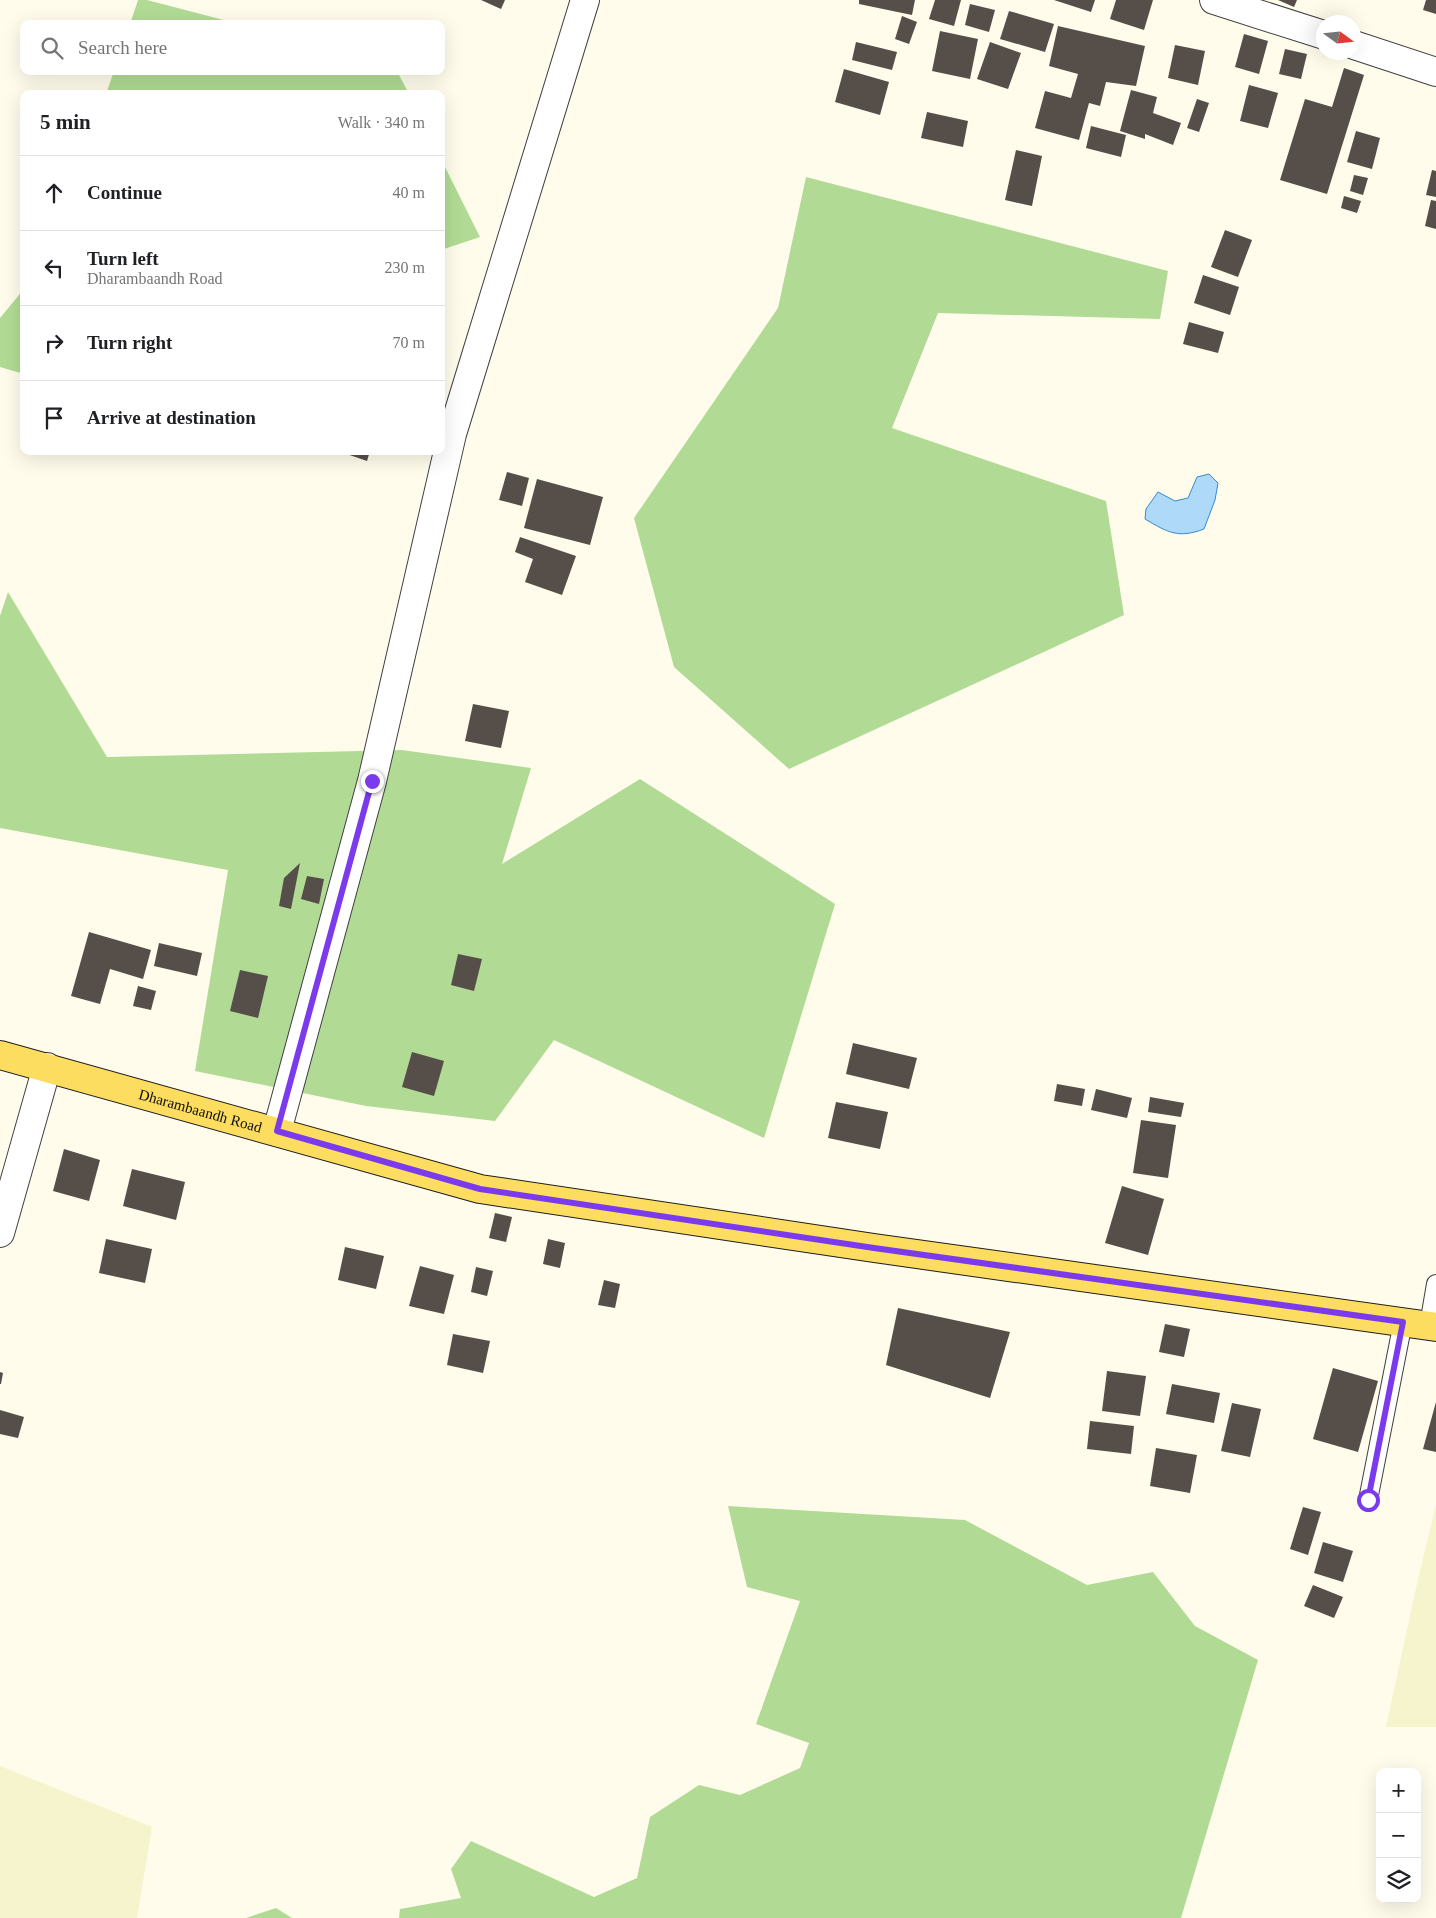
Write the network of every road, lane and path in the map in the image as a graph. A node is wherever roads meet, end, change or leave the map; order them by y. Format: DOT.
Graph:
graph roads {
  1 [pos="585,0"];
  2 [pos="1214,0"];
  3 [pos="1316,32"];
  4 [pos="1361,47"];
  5 [pos="1436,72"];
  6 [pos="0,1055"];
  7 [pos="47,1067"];
  8 [pos="277,1131"];
  9 [pos="0,1234"];
  10 [pos="1436,1284"];
  11 [pos="1403,1322"];
  12 [pos="1433,1326"];
  13 [pos="1368,1500"];
  1 -- 8 [label="street"];
  2 -- 3 [label="street"];
  4 -- 5 [label="street"];
  6 -- 7 [label="main road, Dharambaandh Road"];
  7 -- 8 [label="main road, Dharambaandh Road"];
  7 -- 9 [label="street"];
  8 -- 11 [label="main road, Dharambaandh Road"];
  10 -- 12 [label="lane"];
  11 -- 12 [label="main road, Dharambaandh Road"];
  11 -- 13 [label="lane"];
}
